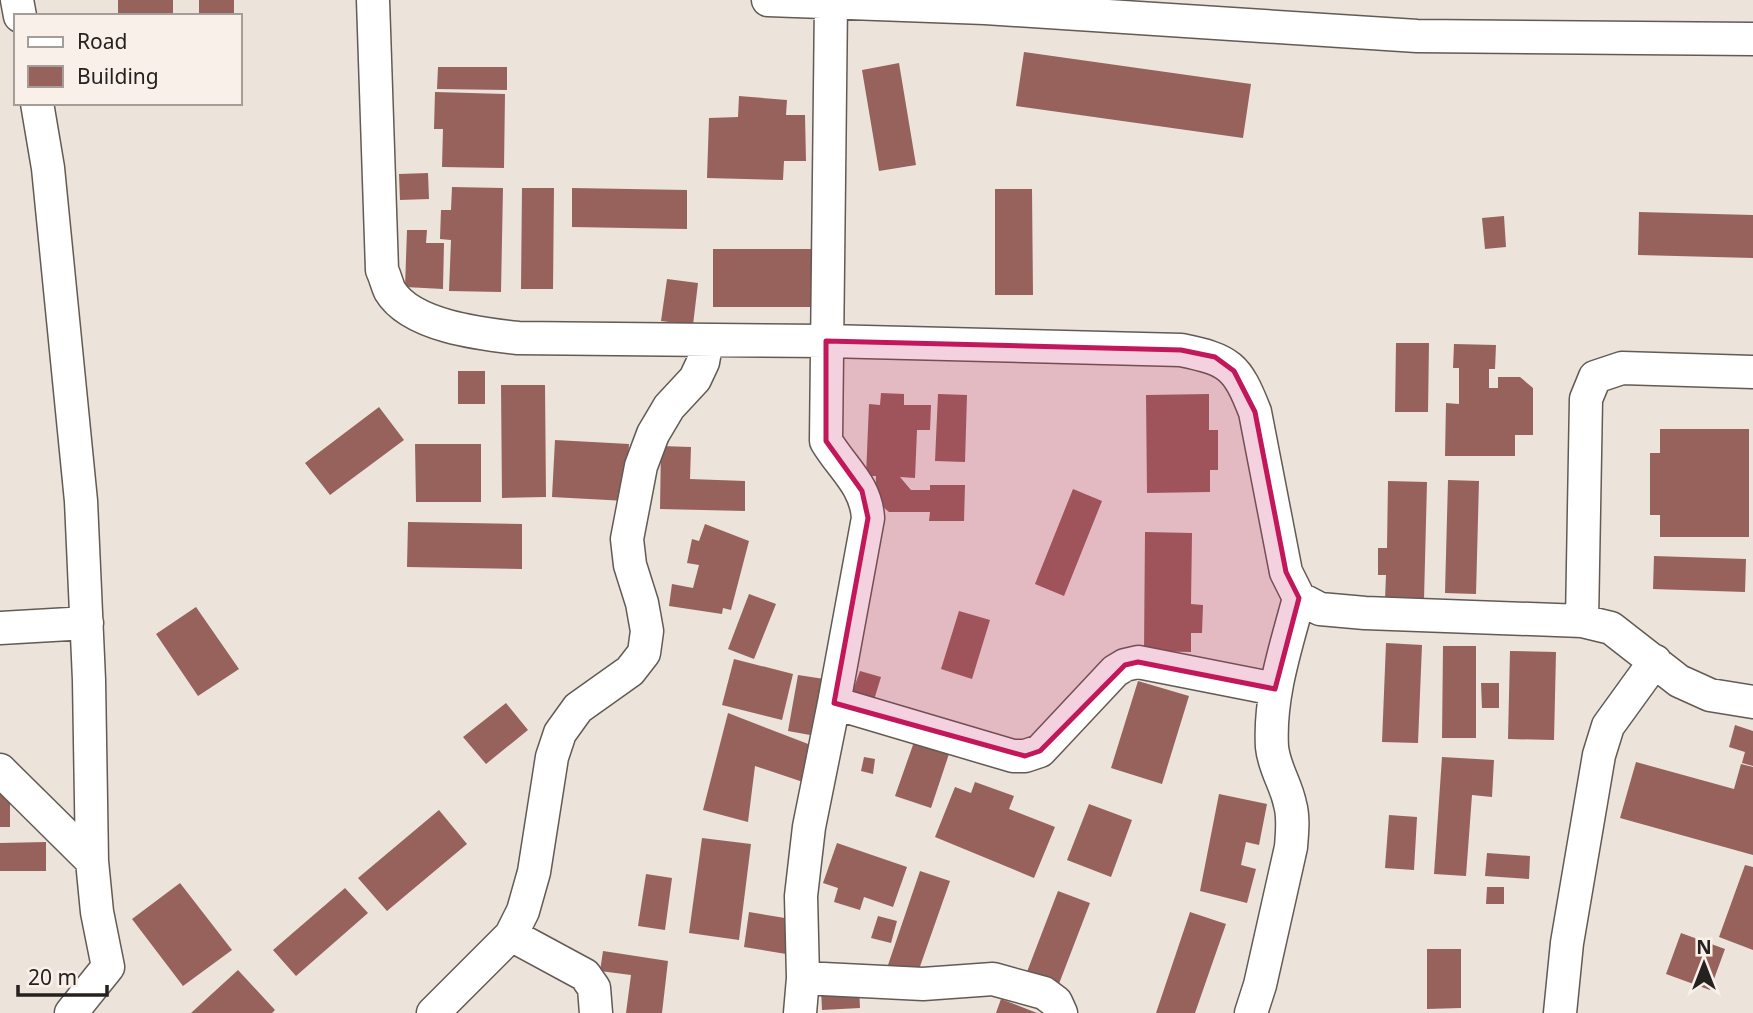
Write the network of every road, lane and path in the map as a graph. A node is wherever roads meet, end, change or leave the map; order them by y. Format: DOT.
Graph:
graph roads {
  1 [pos="373,0"];
  2 [pos="768,0"];
  3 [pos="831,2"];
  4 [pos="985,4"];
  5 [pos="1753,40"];
  6 [pos="37,105"];
  7 [pos="707,340"];
  8 [pos="826,341"];
  9 [pos="1753,372"];
  10 [pos="1299,598"];
  11 [pos="1582,621"];
  12 [pos="87,623"];
  13 [pos="0,628"];
  14 [pos="1655,661"];
  15 [pos="1275,690"];
  16 [pos="1753,702"];
  17 [pos="834,703"];
  18 [pos="0,770"];
  19 [pos="92,861"];
  20 [pos="511,935"];
  21 [pos="803,978"];
  22 [pos="71,1013"];
  23 [pos="433,1013"];
  24 [pos="596,1013"];
  25 [pos="800,1013"];
  26 [pos="1060,1013"];
  27 [pos="1251,1013"];
  28 [pos="1560,1013"];
  1 -- 7 [label="street"];
  2 -- 3 [label="street"];
  3 -- 4 [label="street"];
  3 -- 8 [label="street"];
  4 -- 5 [label="street"];
  6 -- 12 [label="street"];
  7 -- 8 [label="street"];
  7 -- 20 [label="street"];
  8 -- 10 [label="street"];
  8 -- 17 [label="street"];
  9 -- 11 [label="street"];
  10 -- 11 [label="street"];
  10 -- 15 [label="street"];
  11 -- 14 [label="street"];
  12 -- 13 [label="street"];
  12 -- 19 [label="street"];
  14 -- 16 [label="street"];
  14 -- 28 [label="street"];
  15 -- 17 [label="street"];
  15 -- 27 [label="street"];
  17 -- 21 [label="street"];
  18 -- 19 [label="street"];
  19 -- 22 [label="street"];
  20 -- 23 [label="street"];
  20 -- 24 [label="street"];
  21 -- 25 [label="street"];
  21 -- 26 [label="street"];
}
